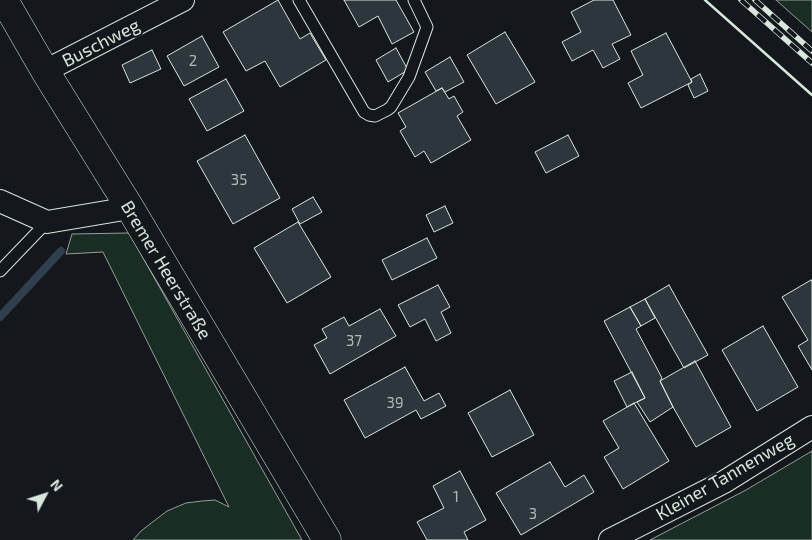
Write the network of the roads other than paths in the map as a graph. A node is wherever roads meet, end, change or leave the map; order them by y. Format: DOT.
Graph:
graph roads {
  1 [pos="4,0"];
  2 [pos="183,0"];
  3 [pos="299,0"];
  4 [pos="414,0"];
  5 [pos="45,71"];
  6 [pos="0,201"];
  7 [pos="130,208"];
  8 [pos="47,222"];
  9 [pos="0,271"];
  10 [pos="812,427"];
  11 [pos="327,540"];
  12 [pos="610,540"];
  1 -- 5 [label="main road, Bremer Heerstraße"];
  2 -- 5 [label="street, Buschweg"];
  3 -- 4 [label="lane"];
  5 -- 7 [label="main road, Bremer Heerstraße"];
  6 -- 8 [label="street"];
  7 -- 8 [label="street"];
  7 -- 11 [label="main road, Bremer Heerstraße"];
  8 -- 9 [label="lane"];
  10 -- 12 [label="street, Kleiner Tannenweg"];
}
